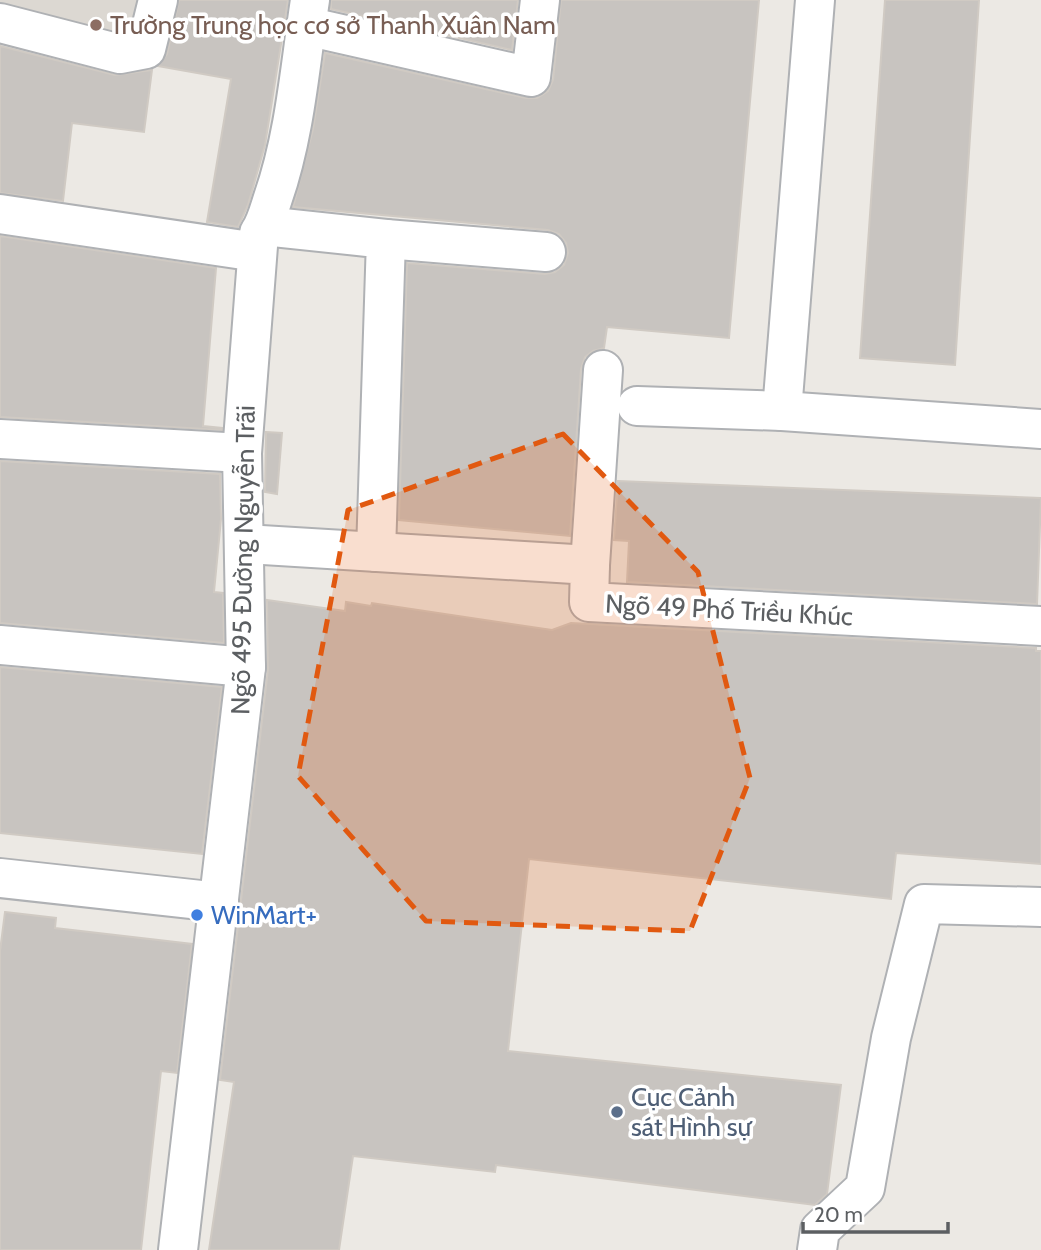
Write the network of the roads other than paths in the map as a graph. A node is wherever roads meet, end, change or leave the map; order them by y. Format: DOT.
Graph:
graph roads {
  1 [pos="158,0"];
  2 [pos="540,0"];
  3 [pos="815,0"];
  4 [pos="308,13"];
  5 [pos="0,23"];
  6 [pos="0,214"];
  7 [pos="260,239"];
  8 [pos="386,239"];
  9 [pos="546,252"];
  10 [pos="603,370"];
  11 [pos="637,406"];
  12 [pos="782,411"];
  13 [pos="1041,429"];
  14 [pos="0,439"];
  15 [pos="242,453"];
  16 [pos="245,544"];
  17 [pos="376,552"];
  18 [pos="590,565"];
  19 [pos="1041,626"];
  20 [pos="0,645"];
  21 [pos="246,667"];
  22 [pos="0,878"];
  23 [pos="219,902"];
  24 [pos="1041,907"];
  25 [pos="178,1250"];
  26 [pos="817,1250"];
  1 -- 5 [label="street"];
  2 -- 4 [label="street"];
  3 -- 12 [label="street"];
  4 -- 7 [label="street, Ngõ 495 Đường Nguyễn Trãi"];
  6 -- 7 [label="street"];
  7 -- 8 [label="street"];
  7 -- 15 [label="street, Ngõ 495 Đường Nguyễn Trãi"];
  8 -- 9 [label="street"];
  8 -- 17 [label="street"];
  10 -- 18 [label="street"];
  11 -- 12 [label="street"];
  12 -- 13 [label="street"];
  14 -- 15 [label="street"];
  15 -- 16 [label="street, Ngõ 495 Đường Nguyễn Trãi"];
  16 -- 17 [label="street, Ngõ 49 Phố Triều Khúc"];
  16 -- 21 [label="street, Ngõ 495 Đường Nguyễn Trãi"];
  17 -- 18 [label="street, Ngõ 49 Phố Triều Khúc"];
  18 -- 19 [label="street, Ngõ 49 Phố Triều Khúc"];
  20 -- 21 [label="street"];
  21 -- 23 [label="street, Ngõ 495 Đường Nguyễn Trãi"];
  22 -- 23 [label="street"];
  23 -- 25 [label="street, Ngõ 495 Đường Nguyễn Trãi"];
  24 -- 26 [label="street"];
}
